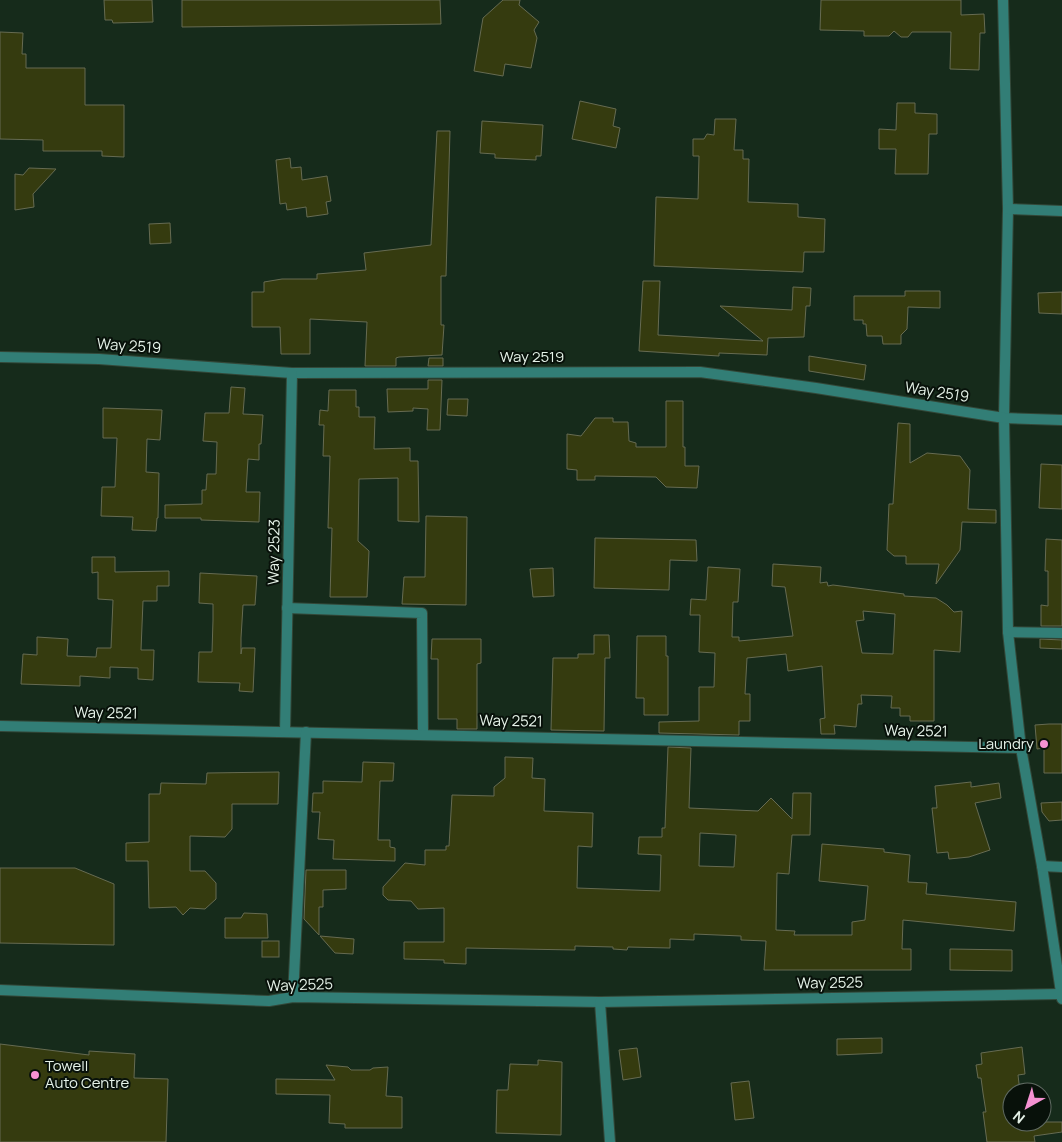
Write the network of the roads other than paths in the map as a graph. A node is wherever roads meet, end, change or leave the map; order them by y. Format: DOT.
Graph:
graph roads {
  1 [pos="1003,0"];
  2 [pos="1008,209"];
  3 [pos="1062,211"];
  4 [pos="0,358"];
  5 [pos="292,373"];
  6 [pos="1004,418"];
  7 [pos="1062,420"];
  8 [pos="287,608"];
  9 [pos="1008,632"];
  10 [pos="1062,633"];
  11 [pos="0,726"];
  12 [pos="285,732"];
  13 [pos="306,732"];
  14 [pos="423,734"];
  15 [pos="1021,748"];
  16 [pos="1042,866"];
  17 [pos="1062,867"];
  18 [pos="0,990"];
  19 [pos="1061,996"];
  20 [pos="294,998"];
  21 [pos="600,1002"];
  22 [pos="610,1142"];
  1 -- 2 [label="street"];
  2 -- 3 [label="street"];
  2 -- 6 [label="street"];
  4 -- 5 [label="street, Way 2519"];
  5 -- 6 [label="street, Way 2519"];
  5 -- 8 [label="street, Way 2523"];
  6 -- 7 [label="street, Way 2519"];
  6 -- 9 [label="street"];
  8 -- 12 [label="street, Way 2523"];
  8 -- 14 [label="street"];
  9 -- 10 [label="street"];
  9 -- 15 [label="street"];
  11 -- 12 [label="street, Way 2521"];
  12 -- 13 [label="street, Way 2521"];
  13 -- 14 [label="street, Way 2521"];
  13 -- 20 [label="street"];
  14 -- 15 [label="street, Way 2521"];
  15 -- 16 [label="street"];
  16 -- 17 [label="street"];
  16 -- 19 [label="street"];
  18 -- 20 [label="street, Way 2525"];
  19 -- 21 [label="street, Way 2525"];
  20 -- 21 [label="street, Way 2525"];
  21 -- 22 [label="street"];
}
